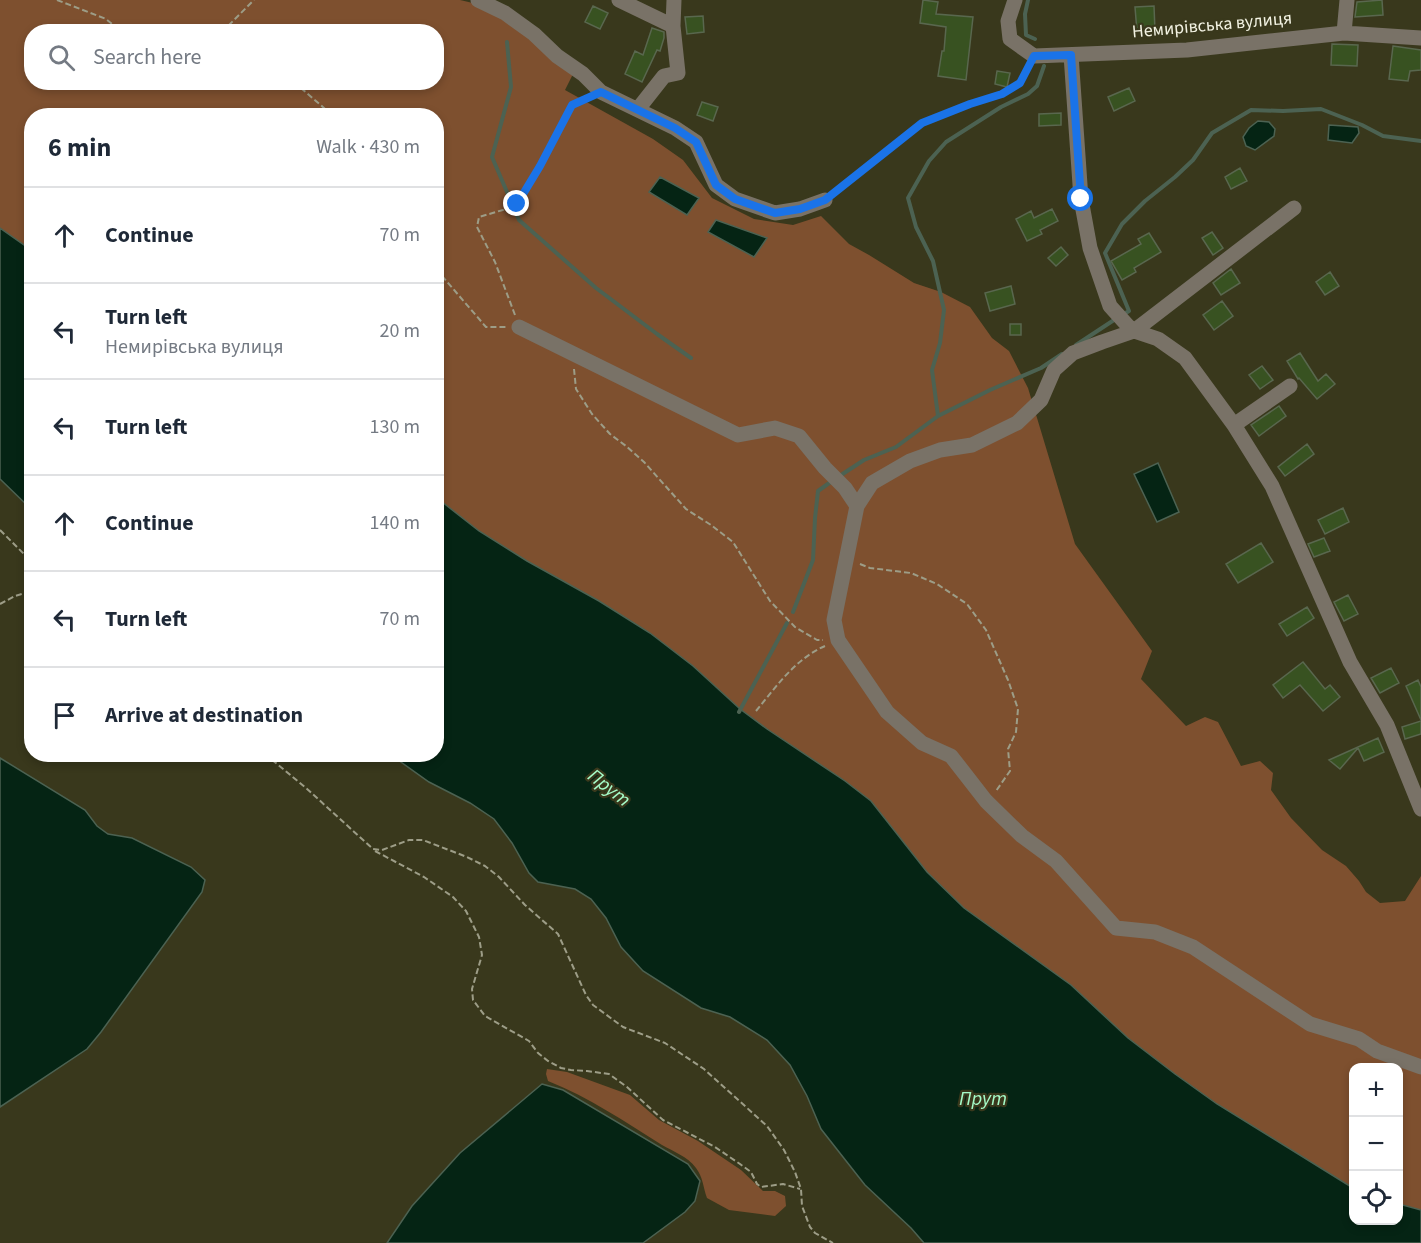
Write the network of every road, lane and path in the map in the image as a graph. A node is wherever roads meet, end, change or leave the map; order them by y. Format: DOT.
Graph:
graph roads {
  1 [pos="57,0"];
  2 [pos="254,0"];
  3 [pos="477,0"];
  4 [pos="619,0"];
  5 [pos="674,0"];
  6 [pos="1015,0"];
  7 [pos="1347,0"];
  8 [pos="112,24"];
  9 [pos="230,24"];
  10 [pos="673,26"];
  11 [pos="1344,33"];
  12 [pos="1421,38"];
  13 [pos="1071,55"];
  14 [pos="1034,56"];
  15 [pos="303,90"];
  16 [pos="601,92"];
  17 [pos="324,108"];
  18 [pos="638,109"];
  19 [pos="825,200"];
  20 [pos="1294,208"];
  21 [pos="444,278"];
  22 [pos="519,327"];
  23 [pos="1131,328"];
  24 [pos="574,355"];
  25 [pos="1290,386"];
  26 [pos="1234,424"];
  27 [pos="857,506"];
  28 [pos="0,530"];
  29 [pos="24,554"];
  30 [pos="846,558"];
  31 [pos="24,593"];
  32 [pos="0,604"];
  33 [pos="838,640"];
  34 [pos="756,711"];
  35 [pos="275,762"];
  36 [pos="986,801"];
  37 [pos="1421,809"];
  38 [pos="373,849"];
  39 [pos="1421,1067"];
  40 [pos="801,1189"];
  41 [pos="833,1243"];
  1 -- 8 [label="path"];
  2 -- 9 [label="path"];
  3 -- 16 [label="street"];
  4 -- 10 [label="street"];
  5 -- 10 [label="street"];
  6 -- 14 [label="street"];
  7 -- 11 [label="street"];
  10 -- 18 [label="street"];
  11 -- 12 [label="street, Немирівська вулиця"];
  11 -- 13 [label="street, Немирівська вулиця"];
  13 -- 14 [label="street, Немирівська вулиця"];
  13 -- 23 [label="street"];
  14 -- 19 [label="path"];
  15 -- 17 [label="path"];
  16 -- 18 [label="street"];
  16 -- 22 [label="path"];
  18 -- 19 [label="street"];
  20 -- 23 [label="street"];
  21 -- 22 [label="path"];
  22 -- 24 [label="street"];
  23 -- 26 [label="street"];
  23 -- 27 [label="street"];
  24 -- 27 [label="street"];
  24 -- 33 [label="path"];
  25 -- 26 [label="street"];
  26 -- 37 [label="street"];
  27 -- 30 [label="street"];
  28 -- 29 [label="path"];
  30 -- 33 [label="street"];
  30 -- 36 [label="path"];
  31 -- 32 [label="path"];
  33 -- 34 [label="path"];
  33 -- 36 [label="street"];
  35 -- 38 [label="path"];
  36 -- 39 [label="street"];
  38 -- 40 [label="path"];
  38 -- 40 [label="path"];
  40 -- 41 [label="path"];
}
